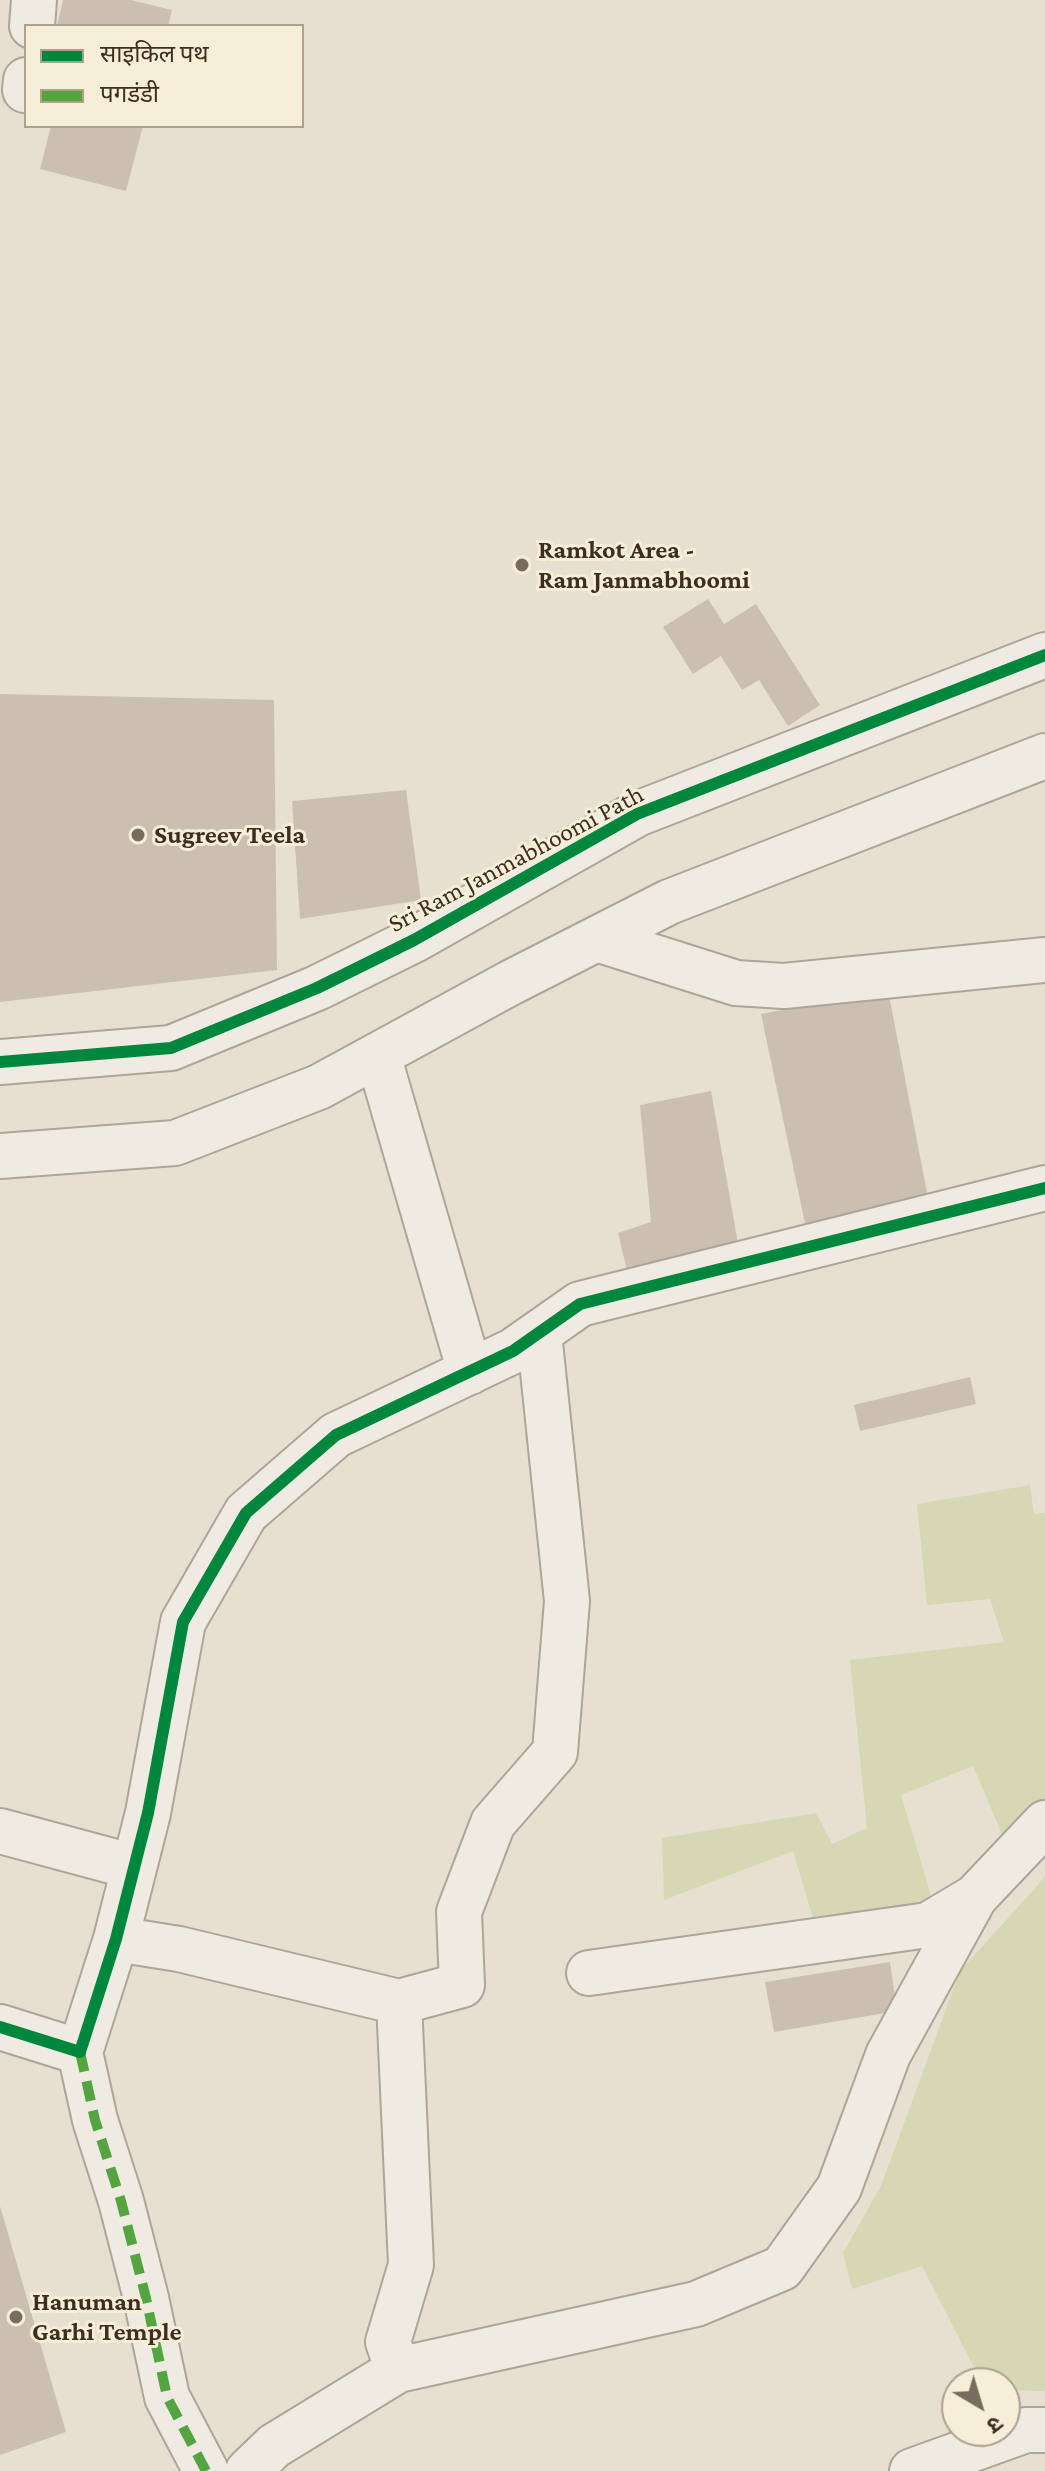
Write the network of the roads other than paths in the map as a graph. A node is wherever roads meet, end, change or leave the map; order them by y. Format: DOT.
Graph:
graph roads {
  1 [pos="34,0"];
  2 [pos="32,24"];
  3 [pos="1045,655"];
  4 [pos="1045,756"];
  5 [pos="597,939"];
  6 [pos="1045,960"];
  7 [pos="378,1055"];
  8 [pos="0,1062"];
  9 [pos="0,1156"];
  10 [pos="1045,1188"];
  11 [pos="539,1333"];
  12 [pos="470,1372"];
  13 [pos="1045,1823"];
  14 [pos="0,1831"];
  15 [pos="134,1867"];
  16 [pos="975,1897"];
  17 [pos="116,1939"];
  18 [pos="589,1973"];
  19 [pos="399,2002"];
  20 [pos="0,2027"];
  21 [pos="80,2052"];
  22 [pos="398,2370"];
  23 [pos="1045,2430"];
  24 [pos="206,2471"];
  25 [pos="248,2471"];
  26 [pos="912,2471"];
  1 -- 2 [label="street"];
  3 -- 8 [label="street, Sri Ram Janmabhoomi Path"];
  4 -- 5 [label="street"];
  5 -- 6 [label="street"];
  5 -- 7 [label="street"];
  7 -- 9 [label="street"];
  7 -- 12 [label="street"];
  10 -- 11 [label="street"];
  11 -- 12 [label="street"];
  11 -- 19 [label="street"];
  12 -- 15 [label="street"];
  13 -- 16 [label="street"];
  14 -- 15 [label="street"];
  15 -- 17 [label="street"];
  16 -- 18 [label="street"];
  16 -- 22 [label="street"];
  17 -- 19 [label="street"];
  17 -- 21 [label="street"];
  19 -- 22 [label="street"];
  20 -- 21 [label="street"];
  21 -- 24 [label="street"];
  22 -- 25 [label="street"];
  23 -- 26 [label="street"];
}
